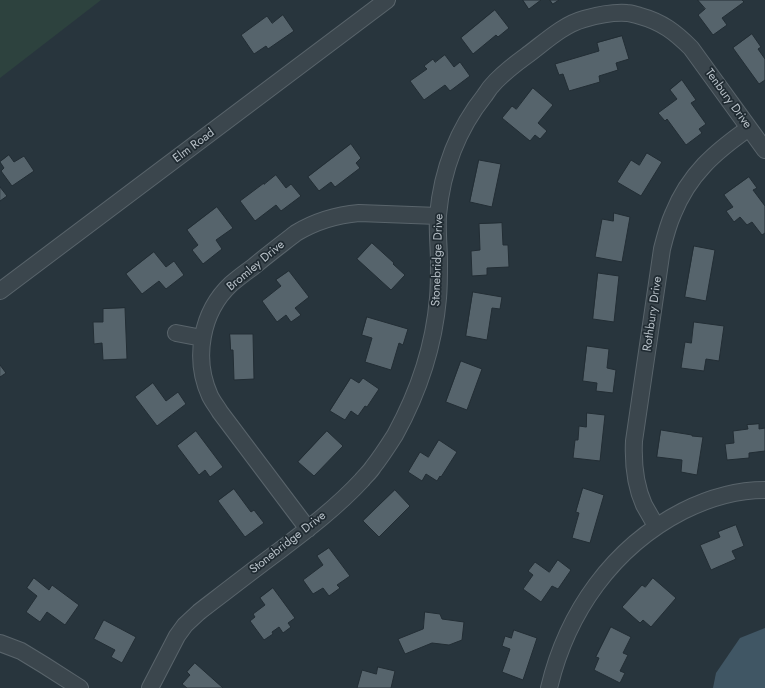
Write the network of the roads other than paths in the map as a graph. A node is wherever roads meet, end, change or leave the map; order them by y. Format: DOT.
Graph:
graph roads {
  1 [pos="387,0"];
  2 [pos="629,6"];
  3 [pos="691,48"];
  4 [pos="749,128"];
  5 [pos="765,150"];
  6 [pos="438,216"];
  7 [pos="0,291"];
  8 [pos="176,333"];
  9 [pos="202,338"];
  10 [pos="765,490"];
  11 [pos="656,526"];
  12 [pos="308,529"];
  13 [pos="1,645"];
  14 [pos="80,688"];
  15 [pos="150,688"];
  16 [pos="549,688"];
  1 -- 7 [label="street, Elm Road"];
  2 -- 3 [label="street, Stonebridge Drive"];
  2 -- 6 [label="street, Stonebridge Drive"];
  3 -- 4 [label="street, Tenbury Drive"];
  4 -- 5 [label="street, Tenbury Drive"];
  4 -- 11 [label="street, Rothbury Drive"];
  6 -- 9 [label="street, Bromley Drive"];
  6 -- 12 [label="street, Stonebridge Drive"];
  8 -- 9 [label="street"];
  9 -- 12 [label="street, Bromley Drive"];
  10 -- 11 [label="street"];
  11 -- 16 [label="street"];
  12 -- 15 [label="street, Stonebridge Drive"];
  13 -- 14 [label="street"];
}
